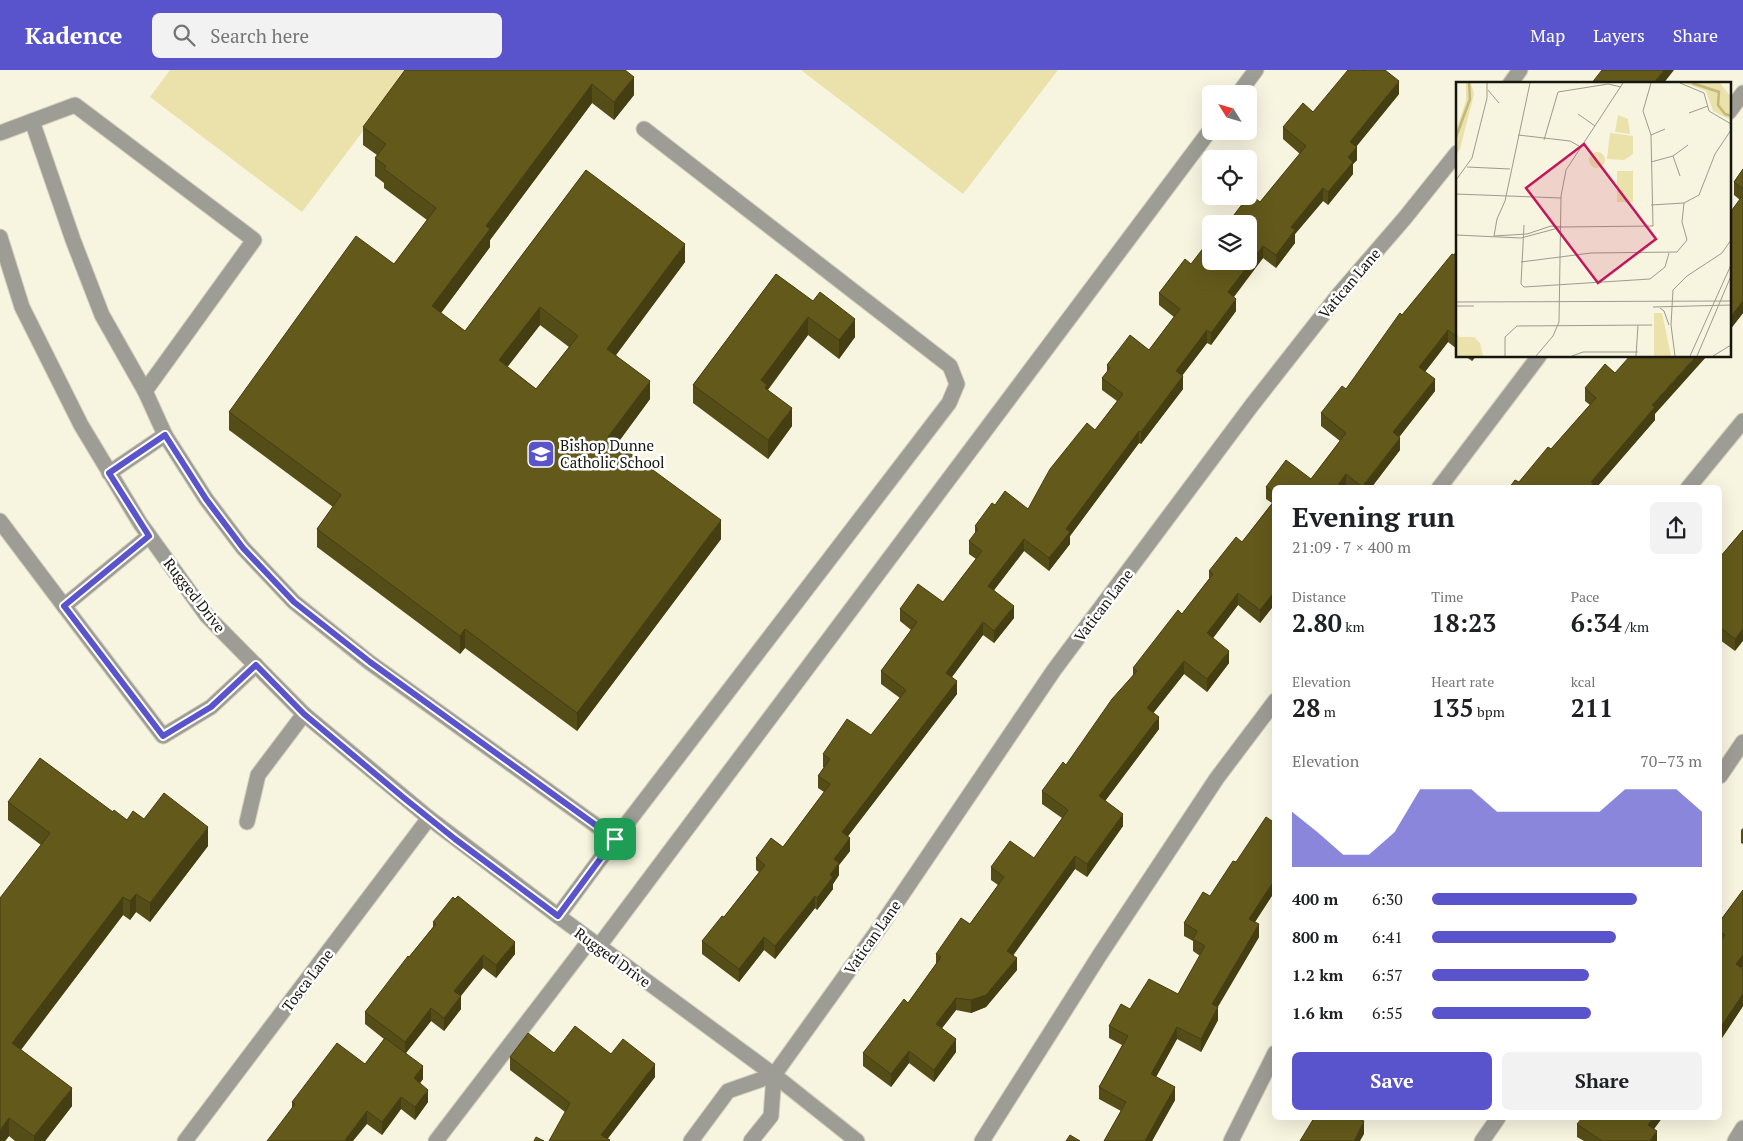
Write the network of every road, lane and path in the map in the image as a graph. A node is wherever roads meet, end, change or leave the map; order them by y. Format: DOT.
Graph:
graph roads {
  1 [pos="1256,70"];
  2 [pos="1520,70"];
  3 [pos="1511,82"];
  4 [pos="1245,85"];
  5 [pos="1743,92"];
  6 [pos="1730,111"];
  7 [pos="32,121"];
  8 [pos="644,129"];
  9 [pos="0,133"];
  10 [pos="1203,140"];
  11 [pos="1456,154"];
  12 [pos="0,238"];
  13 [pos="1537,358"];
  14 [pos="145,391"];
  15 [pos="1743,421"];
  16 [pos="165,435"];
  17 [pos="109,473"];
  18 [pos="1441,485"];
  19 [pos="1690,485"];
  20 [pos="0,520"];
  21 [pos="149,536"];
  22 [pos="64,606"];
  23 [pos="256,665"];
  24 [pos="1272,705"];
  25 [pos="304,714"];
  26 [pos="1743,742"];
  27 [pos="1722,773"];
  28 [pos="429,818"];
  29 [pos="247,822"];
  30 [pos="615,839"];
  31 [pos="558,916"];
  32 [pos="594,943"];
  33 [pos="1272,1059"];
  34 [pos="774,1075"];
  35 [pos="1497,1120"];
  36 [pos="1743,1128"];
  37 [pos="184,1141"];
  38 [pos="436,1141"];
  39 [pos="691,1141"];
  40 [pos="751,1141"];
  41 [pos="857,1141"];
  42 [pos="982,1141"];
  43 [pos="1230,1141"];
  44 [pos="1482,1141"];
  45 [pos="1735,1141"];
  1 -- 4 [label="street"];
  2 -- 3 [label="street"];
  5 -- 6 [label="street"];
  7 -- 9 [label="street"];
  7 -- 14 [label="street"];
  7 -- 14 [label="street"];
  8 -- 30 [label="street"];
  10 -- 32 [label="street"];
  11 -- 34 [label="street, Vatican Lane"];
  12 -- 17 [label="street, Rugged Drive"];
  13 -- 18 [label="street"];
  14 -- 16 [label="street"];
  15 -- 19 [label="street"];
  16 -- 17 [label="street"];
  16 -- 30 [label="street"];
  17 -- 21 [label="street, Rugged Drive"];
  20 -- 22 [label="street"];
  21 -- 22 [label="street"];
  21 -- 23 [label="street, Rugged Drive"];
  22 -- 23 [label="street"];
  23 -- 25 [label="street, Rugged Drive"];
  24 -- 42 [label="street"];
  25 -- 28 [label="street, Rugged Drive"];
  25 -- 29 [label="street"];
  26 -- 27 [label="street"];
  28 -- 31 [label="street, Rugged Drive"];
  28 -- 37 [label="street, Tosca Lane"];
  30 -- 31 [label="street"];
  31 -- 32 [label="street, Rugged Drive"];
  32 -- 34 [label="street, Rugged Drive"];
  32 -- 38 [label="street"];
  33 -- 43 [label="street"];
  34 -- 39 [label="street"];
  34 -- 40 [label="street"];
  34 -- 41 [label="street, Rugged Drive"];
  35 -- 44 [label="street"];
  36 -- 45 [label="street"];
}
